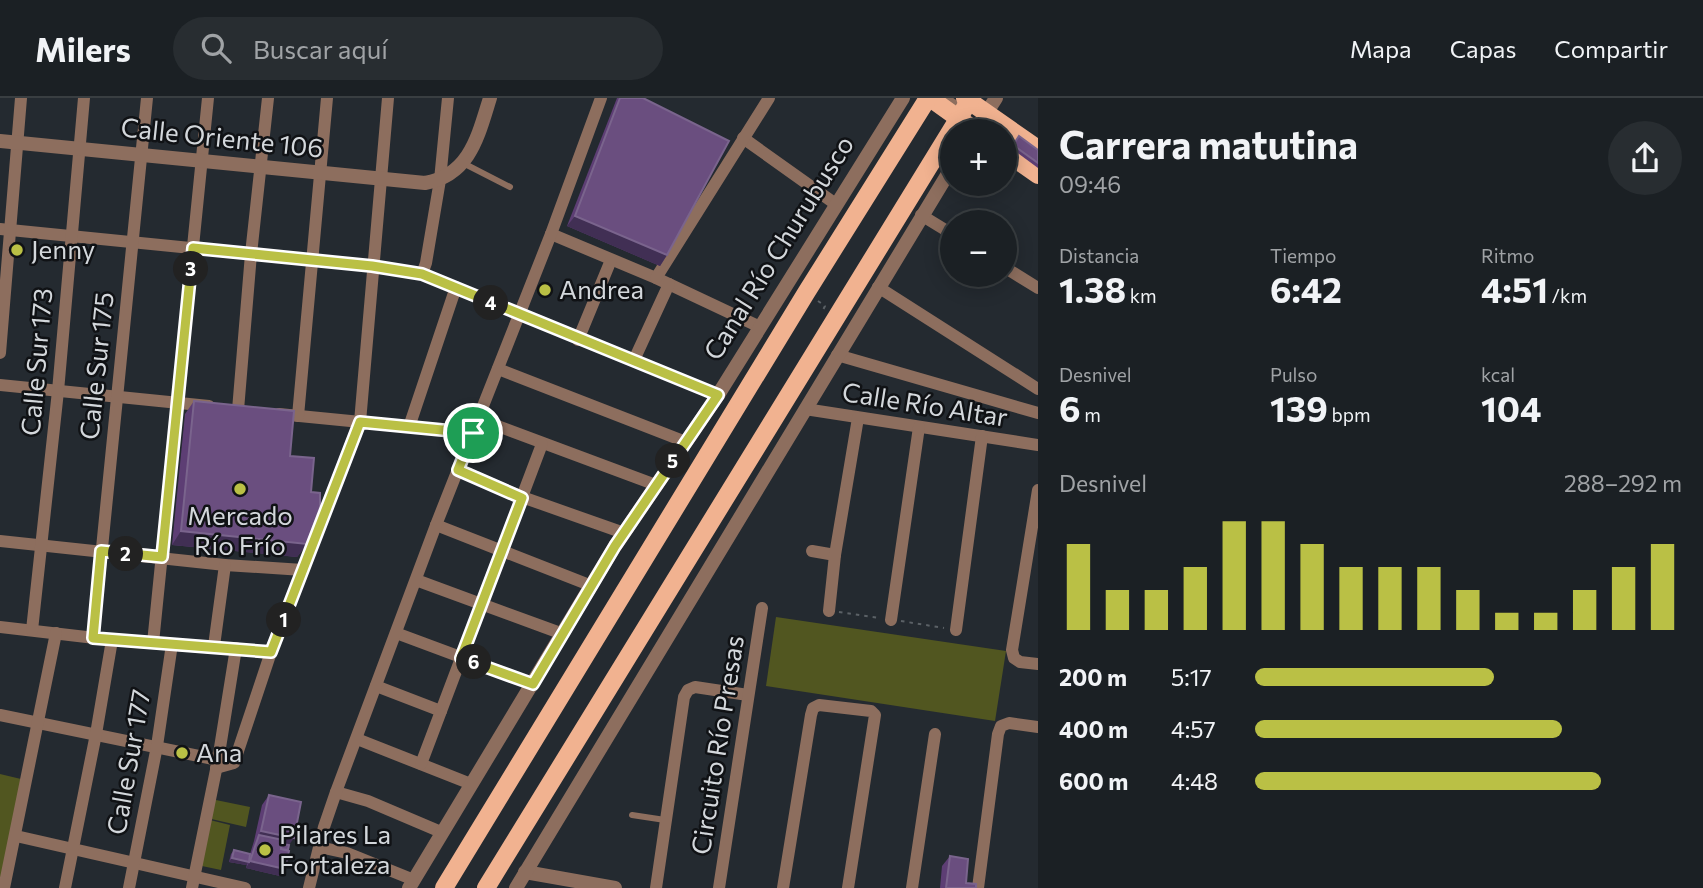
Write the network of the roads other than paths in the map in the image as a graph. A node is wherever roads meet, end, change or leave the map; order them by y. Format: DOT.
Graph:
graph roads {
  1 [pos="21,98"];
  2 [pos="84,98"];
  3 [pos="146,98"];
  4 [pos="208,98"];
  5 [pos="268,98"];
  6 [pos="327,98"];
  7 [pos="388,98"];
  8 [pos="448,98"];
  9 [pos="490,98"];
  10 [pos="601,98"];
  11 [pos="769,98"];
  12 [pos="903,98"];
  13 [pos="929,98"];
  14 [pos="948,98"];
  15 [pos="966,105"];
  16 [pos="979,119"];
  17 [pos="743,138"];
  18 [pos="1017,139"];
  19 [pos="0,141"];
  20 [pos="1017,141"];
  21 [pos="17,143"];
  22 [pos="79,148"];
  23 [pos="1038,149"];
  24 [pos="1017,152"];
  25 [pos="141,155"];
  26 [pos="1038,156"];
  27 [pos="1017,160"];
  28 [pos="202,161"];
  29 [pos="463,163"];
  30 [pos="261,167"];
  31 [pos="1038,167"];
  32 [pos="320,173"];
  33 [pos="1038,175"];
  34 [pos="379,179"];
  35 [pos="440,180"];
  36 [pos="940,186"];
  37 [pos="510,187"];
  38 [pos="837,205"];
  39 [pos="921,215"];
  40 [pos="940,227"];
  41 [pos="6,230"];
  42 [pos="551,234"];
  43 [pos="71,236"];
  44 [pos="133,242"];
  45 [pos="193,248"];
  46 [pos="251,254"];
  47 [pos="312,260"];
  48 [pos="611,260"];
  49 [pos="372,266"];
  50 [pos="422,274"];
  51 [pos="1017,275"];
  52 [pos="656,278"];
  53 [pos="669,284"];
  54 [pos="878,286"];
  55 [pos="456,288"];
  56 [pos="1038,288"];
  57 [pos="518,315"];
  58 [pos="760,327"];
  59 [pos="578,340"];
  60 [pos="0,353"];
  61 [pos="837,355"];
  62 [pos="634,360"];
  63 [pos="498,369"];
  64 [pos="0,385"];
  65 [pos="1038,388"];
  66 [pos="58,391"];
  67 [pos="718,395"];
  68 [pos="117,397"];
  69 [pos="178,403"];
  70 [pos="805,409"];
  71 [pos="250,411"];
  72 [pos="1038,413"];
  73 [pos="298,416"];
  74 [pos="858,418"];
  75 [pos="479,419"];
  76 [pos="360,422"];
  77 [pos="409,427"];
  78 [pos="919,427"];
  79 [pos="473,433"];
  80 [pos="982,436"];
  81 [pos="686,442"];
  82 [pos="542,444"];
  83 [pos="1038,445"];
  84 [pos="458,470"];
  85 [pos="656,485"];
  86 [pos="1038,490"];
  87 [pos="522,498"];
  88 [pos="436,525"];
  89 [pos="624,533"];
  90 [pos="0,541"];
  91 [pos="42,545"];
  92 [pos="502,550"];
  93 [pos="101,551"];
  94 [pos="812,551"];
  95 [pos="835,555"];
  96 [pos="162,557"];
  97 [pos="225,565"];
  98 [pos="303,570"];
  99 [pos="416,580"];
  100 [pos="592,586"];
  101 [pos="482,604"];
  102 [pos="762,608"];
  103 [pos="829,611"];
  104 [pos="891,620"];
  105 [pos="0,627"];
  106 [pos="32,630"];
  107 [pos="956,630"];
  108 [pos="56,633"];
  109 [pos="396,633"];
  110 [pos="563,634"];
  111 [pos="93,638"];
  112 [pos="112,640"];
  113 [pos="153,643"];
  114 [pos="172,644"];
  115 [pos="214,646"];
  116 [pos="236,648"];
  117 [pos="271,652"];
  118 [pos="461,658"];
  119 [pos="1038,664"];
  120 [pos="533,684"];
  121 [pos="376,686"];
  122 [pos="748,695"];
  123 [pos="441,712"];
  124 [pos="0,715"];
  125 [pos="36,724"];
  126 [pos="1038,727"];
  127 [pos="96,734"];
  128 [pos="935,734"];
  129 [pos="357,739"];
  130 [pos="157,746"];
  131 [pos="217,764"];
  132 [pos="421,764"];
  133 [pos="471,785"];
  134 [pos="336,792"];
  135 [pos="632,815"];
  136 [pos="665,820"];
  137 [pos="441,832"];
  138 [pos="16,836"];
  139 [pos="319,846"];
  140 [pos="72,849"];
  141 [pos="134,863"];
  142 [pos="525,872"];
  143 [pos="193,882"];
  144 [pos="411,884"];
  145 [pos="4,888"];
  146 [pos="65,888"];
  147 [pos="129,888"];
  148 [pos="245,888"];
  149 [pos="309,888"];
  150 [pos="444,888"];
  151 [pos="486,888"];
  152 [pos="516,888"];
  153 [pos="615,888"];
  154 [pos="656,888"];
  155 [pos="719,888"];
  156 [pos="783,888"];
  157 [pos="848,888"];
  158 [pos="912,888"];
  159 [pos="978,888"];
  1 -- 21 [label="street"];
  2 -- 22 [label="street, Calle Sur 173"];
  3 -- 25 [label="street, Calle Sur 175"];
  4 -- 28 [label="street"];
  5 -- 30 [label="street"];
  6 -- 32 [label="street"];
  7 -- 34 [label="street"];
  8 -- 35 [label="street"];
  9 -- 29 [label="street"];
  10 -- 42 [label="street"];
  11 -- 17 [label="street"];
  12 -- 38 [label="street, Canal Río Churubusco"];
  13 -- 15 [label="main road"];
  13 -- 150 [label="main road, Canal Río Churubusco"];
  14 -- 15 [label="lane"];
  15 -- 16 [label="main road"];
  15 -- 151 [label="main road"];
  17 -- 38 [label="street"];
  17 -- 52 [label="street"];
  18 -- 23 [label="main road"];
  19 -- 21 [label="street, Calle Oriente 106"];
  20 -- 26 [label="lane"];
  21 -- 22 [label="street, Calle Oriente 106"];
  21 -- 41 [label="street"];
  22 -- 25 [label="street, Calle Oriente 106"];
  22 -- 43 [label="street, Calle Sur 173"];
  24 -- 31 [label="lane"];
  25 -- 28 [label="street, Calle Oriente 106"];
  25 -- 44 [label="street, Calle Sur 175"];
  27 -- 33 [label="main road"];
  28 -- 30 [label="street, Calle Oriente 106"];
  28 -- 45 [label="street"];
  29 -- 35 [label="street"];
  29 -- 37 [label="lane"];
  30 -- 32 [label="street, Calle Oriente 106"];
  30 -- 46 [label="street"];
  32 -- 34 [label="street, Calle Oriente 106"];
  32 -- 47 [label="street"];
  34 -- 35 [label="street, Calle Oriente 106"];
  34 -- 49 [label="street"];
  35 -- 50 [label="street"];
  36 -- 39 [label="street"];
  38 -- 58 [label="street, Canal Río Churubusco"];
  39 -- 40 [label="street"];
  39 -- 54 [label="street"];
  41 -- 43 [label="street"];
  41 -- 60 [label="street"];
  42 -- 48 [label="street"];
  42 -- 57 [label="street"];
  43 -- 44 [label="street"];
  43 -- 66 [label="street, Calle Sur 173"];
  44 -- 45 [label="street"];
  44 -- 68 [label="street, Calle Sur 175"];
  45 -- 46 [label="street"];
  45 -- 69 [label="street"];
  46 -- 47 [label="street"];
  46 -- 71 [label="street"];
  47 -- 49 [label="street"];
  47 -- 73 [label="street"];
  48 -- 52 [label="street"];
  48 -- 59 [label="street"];
  49 -- 50 [label="street"];
  49 -- 76 [label="street"];
  50 -- 55 [label="street"];
  51 -- 56 [label="street"];
  52 -- 53 [label="street"];
  53 -- 58 [label="street"];
  53 -- 62 [label="street"];
  54 -- 61 [label="street"];
  54 -- 65 [label="street"];
  55 -- 57 [label="street"];
  55 -- 77 [label="street"];
  57 -- 59 [label="street"];
  57 -- 63 [label="street"];
  58 -- 67 [label="street, Canal Río Churubusco"];
  59 -- 62 [label="street"];
  61 -- 70 [label="street"];
  61 -- 72 [label="street"];
  62 -- 67 [label="street"];
  63 -- 75 [label="street"];
  63 -- 81 [label="street"];
  64 -- 66 [label="street"];
  66 -- 68 [label="street"];
  66 -- 91 [label="street, Calle Sur 173"];
  67 -- 81 [label="street, Canal Río Churubusco"];
  68 -- 69 [label="street"];
  68 -- 93 [label="street, Calle Sur 175"];
  69 -- 71 [label="street"];
  69 -- 96 [label="street"];
  70 -- 74 [label="street, Calle Río Altar"];
  70 -- 142 [label="street"];
  71 -- 73 [label="street"];
  73 -- 76 [label="street"];
  74 -- 78 [label="street, Calle Río Altar"];
  74 -- 95 [label="street"];
  75 -- 79 [label="street"];
  75 -- 82 [label="street"];
  76 -- 77 [label="street"];
  76 -- 98 [label="street"];
  77 -- 79 [label="street"];
  78 -- 80 [label="street, Calle Río Altar"];
  78 -- 104 [label="street"];
  79 -- 84 [label="street"];
  80 -- 83 [label="street, Calle Río Altar"];
  80 -- 107 [label="street"];
  81 -- 85 [label="street, Canal Río Churubusco"];
  82 -- 85 [label="street"];
  82 -- 87 [label="street"];
  84 -- 87 [label="street"];
  84 -- 88 [label="street"];
  85 -- 89 [label="street, Canal Río Churubusco"];
  86 -- 119 [label="street"];
  87 -- 89 [label="street"];
  87 -- 92 [label="street"];
  88 -- 92 [label="street"];
  88 -- 99 [label="street"];
  89 -- 100 [label="street, Canal Río Churubusco"];
  90 -- 91 [label="street"];
  91 -- 93 [label="street"];
  91 -- 106 [label="street, Calle Sur 173"];
  92 -- 100 [label="street"];
  92 -- 101 [label="street"];
  93 -- 96 [label="street"];
  93 -- 111 [label="street, Calle Sur 175"];
  94 -- 95 [label="street"];
  95 -- 103 [label="street"];
  96 -- 97 [label="street"];
  96 -- 113 [label="street"];
  97 -- 98 [label="street"];
  97 -- 115 [label="street"];
  98 -- 117 [label="street"];
  99 -- 101 [label="street"];
  99 -- 109 [label="street"];
  100 -- 110 [label="street, Canal Río Churubusco"];
  101 -- 110 [label="street"];
  101 -- 118 [label="street"];
  102 -- 122 [label="street, Circuito Río Presas"];
  105 -- 106 [label="street"];
  106 -- 108 [label="street"];
  108 -- 111 [label="street"];
  108 -- 125 [label="street"];
  109 -- 118 [label="street"];
  109 -- 121 [label="street"];
  110 -- 120 [label="street, Canal Río Churubusco"];
  111 -- 112 [label="street"];
  112 -- 113 [label="street"];
  112 -- 127 [label="street"];
  113 -- 114 [label="street"];
  114 -- 115 [label="street"];
  114 -- 130 [label="street, Calle Sur 177"];
  115 -- 116 [label="street"];
  116 -- 117 [label="street"];
  116 -- 131 [label="street"];
  117 -- 131 [label="street"];
  118 -- 120 [label="street"];
  118 -- 123 [label="street"];
  120 -- 133 [label="street, Canal Río Churubusco"];
  121 -- 123 [label="street"];
  121 -- 129 [label="street"];
  122 -- 136 [label="street, Circuito Río Presas"];
  122 -- 155 [label="street, Circuito Río Presas"];
  123 -- 132 [label="street"];
  124 -- 125 [label="street"];
  125 -- 127 [label="street"];
  125 -- 138 [label="street"];
  126 -- 159 [label="street"];
  127 -- 130 [label="street"];
  127 -- 140 [label="street"];
  128 -- 158 [label="street"];
  129 -- 132 [label="street"];
  129 -- 134 [label="street"];
  130 -- 131 [label="street"];
  130 -- 141 [label="street, Calle Sur 177"];
  131 -- 143 [label="street"];
  132 -- 133 [label="street"];
  133 -- 137 [label="street, Canal Río Churubusco"];
  134 -- 137 [label="street"];
  134 -- 139 [label="street"];
  135 -- 136 [label="lane"];
  136 -- 154 [label="street, Circuito Río Presas"];
  137 -- 144 [label="street, Canal Río Churubusco"];
  138 -- 140 [label="street"];
  138 -- 145 [label="street"];
  139 -- 144 [label="street"];
  139 -- 149 [label="street"];
  140 -- 141 [label="street"];
  140 -- 146 [label="street"];
  141 -- 143 [label="street"];
  141 -- 147 [label="street, Calle Sur 177"];
  142 -- 152 [label="street"];
  142 -- 153 [label="street"];
  143 -- 148 [label="street"];
  156 -- 157 [label="street"];
}
